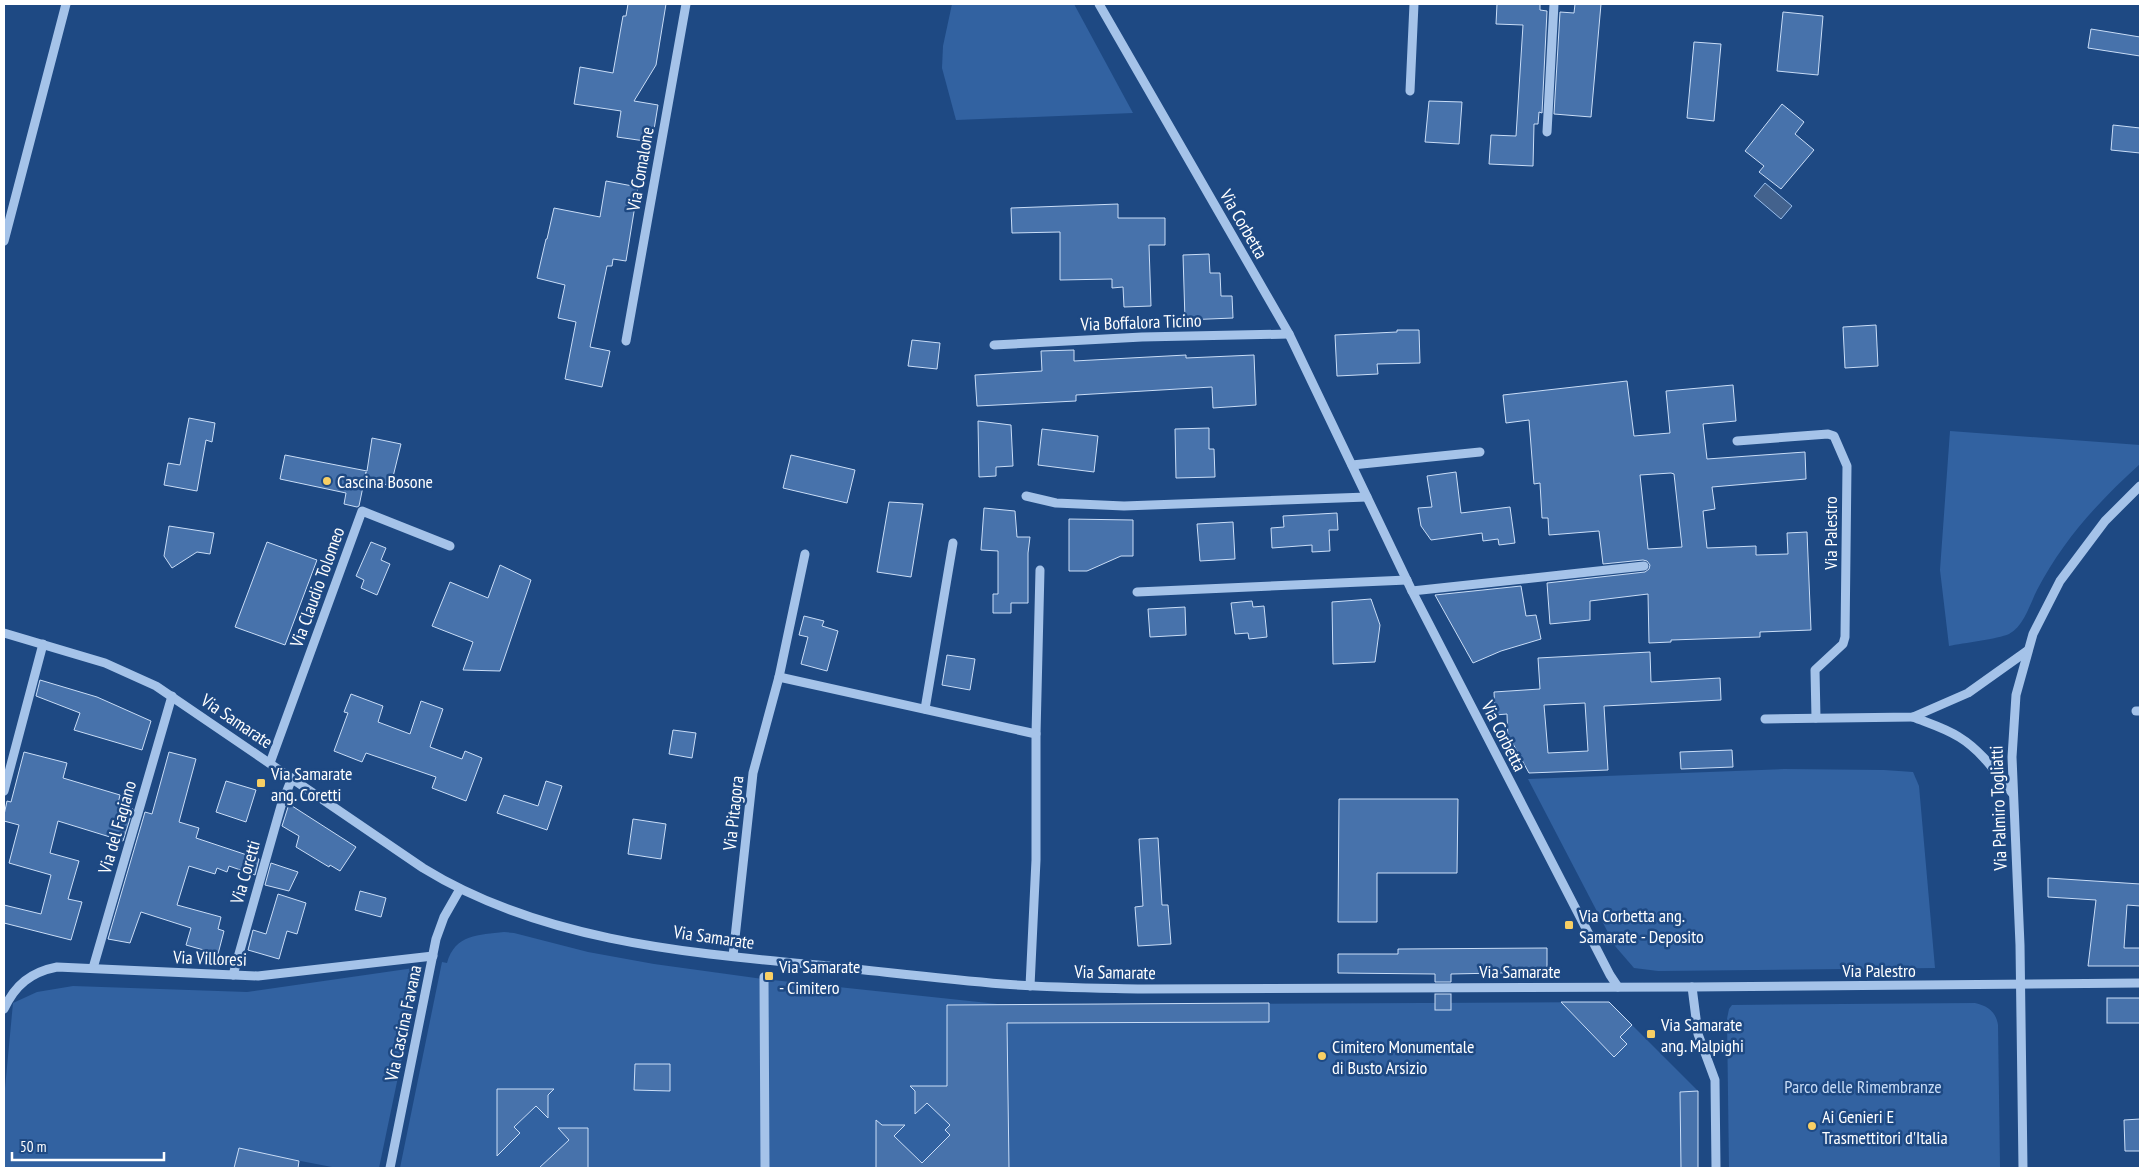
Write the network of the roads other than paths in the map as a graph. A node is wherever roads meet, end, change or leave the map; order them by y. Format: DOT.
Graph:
graph roads {
  1 [pos="66,4"];
  2 [pos="686,4"];
  3 [pos="1099,4"];
  4 [pos="1414,4"];
  5 [pos="1554,4"];
  6 [pos="1410,91"];
  7 [pos="1547,132"];
  8 [pos="4,241"];
  9 [pos="1288,334"];
  10 [pos="626,341"];
  11 [pos="994,345"];
  12 [pos="1737,441"];
  13 [pos="1480,452"];
  14 [pos="1352,465"];
  15 [pos="2140,486"];
  16 [pos="1026,496"];
  17 [pos="1367,497"];
  18 [pos="953,543"];
  19 [pos="450,546"];
  20 [pos="805,554"];
  21 [pos="1644,566"];
  22 [pos="1040,570"];
  23 [pos="1407,580"];
  24 [pos="1412,591"];
  25 [pos="1137,592"];
  26 [pos="4,632"];
  27 [pos="43,644"];
  28 [pos="2027,651"];
  29 [pos="779,677"];
  30 [pos="172,696"];
  31 [pos="925,709"];
  32 [pos="1913,717"];
  33 [pos="1816,718"];
  34 [pos="1765,720"];
  35 [pos="1036,734"];
  36 [pos="270,763"];
  37 [pos="292,778"];
  38 [pos="4,791"];
  39 [pos="2013,794"];
  40 [pos="460,889"];
  41 [pos="433,956"];
  42 [pos="733,956"];
  43 [pos="93,968"];
  44 [pos="233,976"];
  45 [pos="764,977"];
  46 [pos="2140,983"];
  47 [pos="2021,984"];
  48 [pos="1030,986"];
  49 [pos="1618,987"];
  50 [pos="1692,987"];
  51 [pos="4,1009"];
  52 [pos="390,1168"];
  53 [pos="765,1168"];
  54 [pos="1716,1168"];
  55 [pos="2023,1168"];
  1 -- 8 [label="street"];
  2 -- 10 [label="street, Via Comalone"];
  3 -- 9 [label="street, Via Corbetta"];
  4 -- 6 [label="street"];
  5 -- 7 [label="street"];
  9 -- 11 [label="street, Via Boffalora Ticino"];
  9 -- 14 [label="street, Via Corbetta"];
  12 -- 33 [label="street, Via Palestro"];
  13 -- 14 [label="street"];
  14 -- 17 [label="street, Via Corbetta"];
  15 -- 28 [label="street, Via Palmiro Togliatti"];
  16 -- 17 [label="street"];
  17 -- 23 [label="street, Via Corbetta"];
  18 -- 31 [label="street"];
  19 -- 36 [label="street, Via Claudio Tolomeo"];
  20 -- 29 [label="street, Via Pitagora"];
  21 -- 24 [label="street"];
  22 -- 35 [label="street"];
  23 -- 24 [label="street, Via Corbetta"];
  23 -- 25 [label="street"];
  24 -- 49 [label="street, Via Corbetta"];
  26 -- 27 [label="street, Via Samarate"];
  27 -- 30 [label="street, Via Samarate"];
  27 -- 38 [label="street"];
  28 -- 32 [label="street"];
  28 -- 39 [label="street, Via Palmiro Togliatti"];
  29 -- 31 [label="street"];
  29 -- 42 [label="street, Via Pitagora"];
  30 -- 36 [label="street, Via Samarate"];
  30 -- 43 [label="street, Via del Fagiano"];
  31 -- 35 [label="street"];
  32 -- 33 [label="street"];
  32 -- 39 [label="street"];
  33 -- 34 [label="street"];
  35 -- 48 [label="street"];
  36 -- 37 [label="street, Via Samarate"];
  37 -- 40 [label="street, Via Samarate"];
  37 -- 44 [label="street, Via Coretti"];
  39 -- 47 [label="street, Via Palmiro Togliatti"];
  40 -- 41 [label="street, Via Cascina Favana"];
  40 -- 42 [label="street, Via Samarate"];
  41 -- 44 [label="street, Via Villoresi"];
  41 -- 52 [label="street, Via Cascina Favana"];
  42 -- 48 [label="street, Via Samarate"];
  43 -- 44 [label="street, Via Villoresi"];
  43 -- 51 [label="street, Via Villoresi"];
  45 -- 53 [label="street"];
  46 -- 47 [label="street, Via Palestro"];
  47 -- 50 [label="street, Via Palestro"];
  47 -- 55 [label="street, Via Palmiro Togliatti"];
  48 -- 49 [label="street, Via Samarate"];
  49 -- 50 [label="street, Via Palestro"];
  50 -- 54 [label="street"];
}
